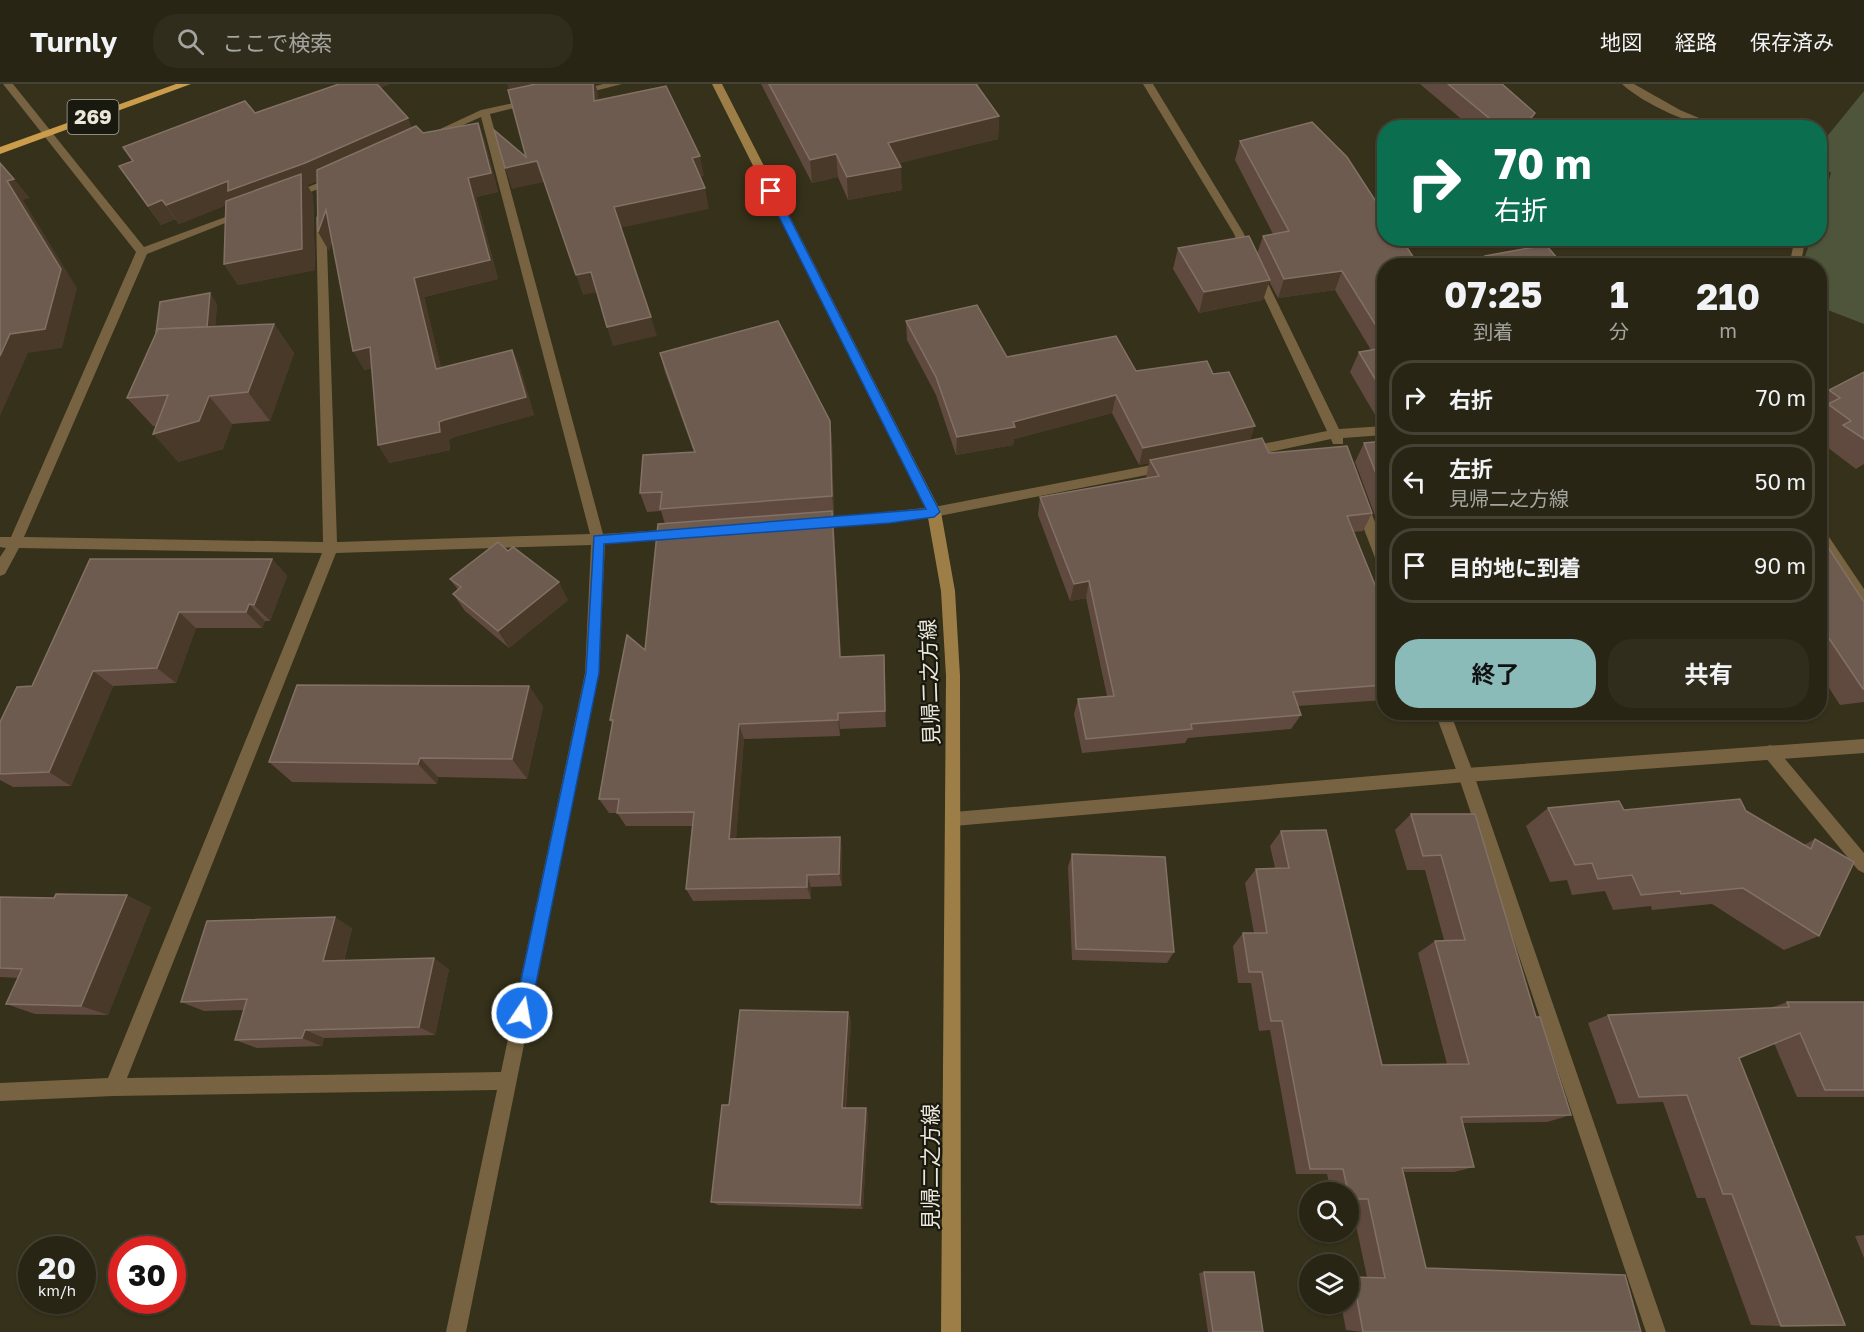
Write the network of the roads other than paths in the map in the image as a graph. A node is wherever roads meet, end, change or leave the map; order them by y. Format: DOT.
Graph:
graph roads {
  1 [pos="8,84"];
  2 [pos="186,84"];
  3 [pos="617,84"];
  4 [pos="717,84"];
  5 [pos="1148,84"];
  6 [pos="1627,84"];
  7 [pos="573,93"];
  8 [pos="540,100"];
  9 [pos="485,112"];
  10 [pos="1698,120"];
  11 [pos="49,132"];
  12 [pos="412,144"];
  13 [pos="0,151"];
  14 [pos="351,172"];
  15 [pos="320,197"];
  16 [pos="275,202"];
  17 [pos="253,211"];
  18 [pos="142,252"];
  19 [pos="1377,431"];
  20 [pos="1335,434"];
  21 [pos="1232,454"];
  22 [pos="1343,456"];
  23 [pos="1186,463"];
  24 [pos="1356,488"];
  25 [pos="934,512"];
  26 [pos="797,525"];
  27 [pos="692,533"];
  28 [pos="598,540"];
  29 [pos="0,542"];
  30 [pos="15,543"];
  31 [pos="1377,544"];
  32 [pos="1827,545"];
  33 [pos="330,549"];
  34 [pos="0,570"];
  35 [pos="1864,600"];
  36 [pos="1445,720"];
  37 [pos="1864,746"];
  38 [pos="1770,752"];
  39 [pos="1466,775"];
  40 [pos="954,819"];
  41 [pos="1864,865"];
  42 [pos="508,1081"];
  43 [pos="114,1087"];
  44 [pos="0,1092"];
  45 [pos="456,1332"];
  46 [pos="951,1332"];
  47 [pos="1656,1332"];
  1 -- 11 [label="street"];
  2 -- 11 [label="highway, 269"];
  3 -- 7 [label="street"];
  4 -- 25 [label="main road, 見帰二之方線"];
  5 -- 20 [label="street"];
  6 -- 10 [label="street"];
  8 -- 9 [label="street"];
  9 -- 12 [label="street"];
  9 -- 28 [label="street"];
  11 -- 13 [label="highway, 269"];
  11 -- 18 [label="street"];
  14 -- 15 [label="street"];
  15 -- 16 [label="street"];
  15 -- 33 [label="street"];
  17 -- 18 [label="street"];
  18 -- 30 [label="street"];
  19 -- 20 [label="street"];
  20 -- 21 [label="street"];
  20 -- 22 [label="street"];
  23 -- 25 [label="street"];
  24 -- 31 [label="street"];
  25 -- 26 [label="street"];
  25 -- 40 [label="main road, 見帰二之方線"];
  27 -- 28 [label="street"];
  28 -- 33 [label="street"];
  28 -- 42 [label="street"];
  29 -- 30 [label="street"];
  30 -- 33 [label="street"];
  30 -- 34 [label="street"];
  32 -- 35 [label="street"];
  33 -- 43 [label="street"];
  36 -- 39 [label="street"];
  37 -- 38 [label="street"];
  38 -- 39 [label="street"];
  38 -- 41 [label="street"];
  39 -- 40 [label="street"];
  39 -- 47 [label="street"];
  40 -- 46 [label="main road, 見帰二之方線"];
  42 -- 43 [label="street"];
  42 -- 45 [label="street"];
  43 -- 44 [label="street"];
}
